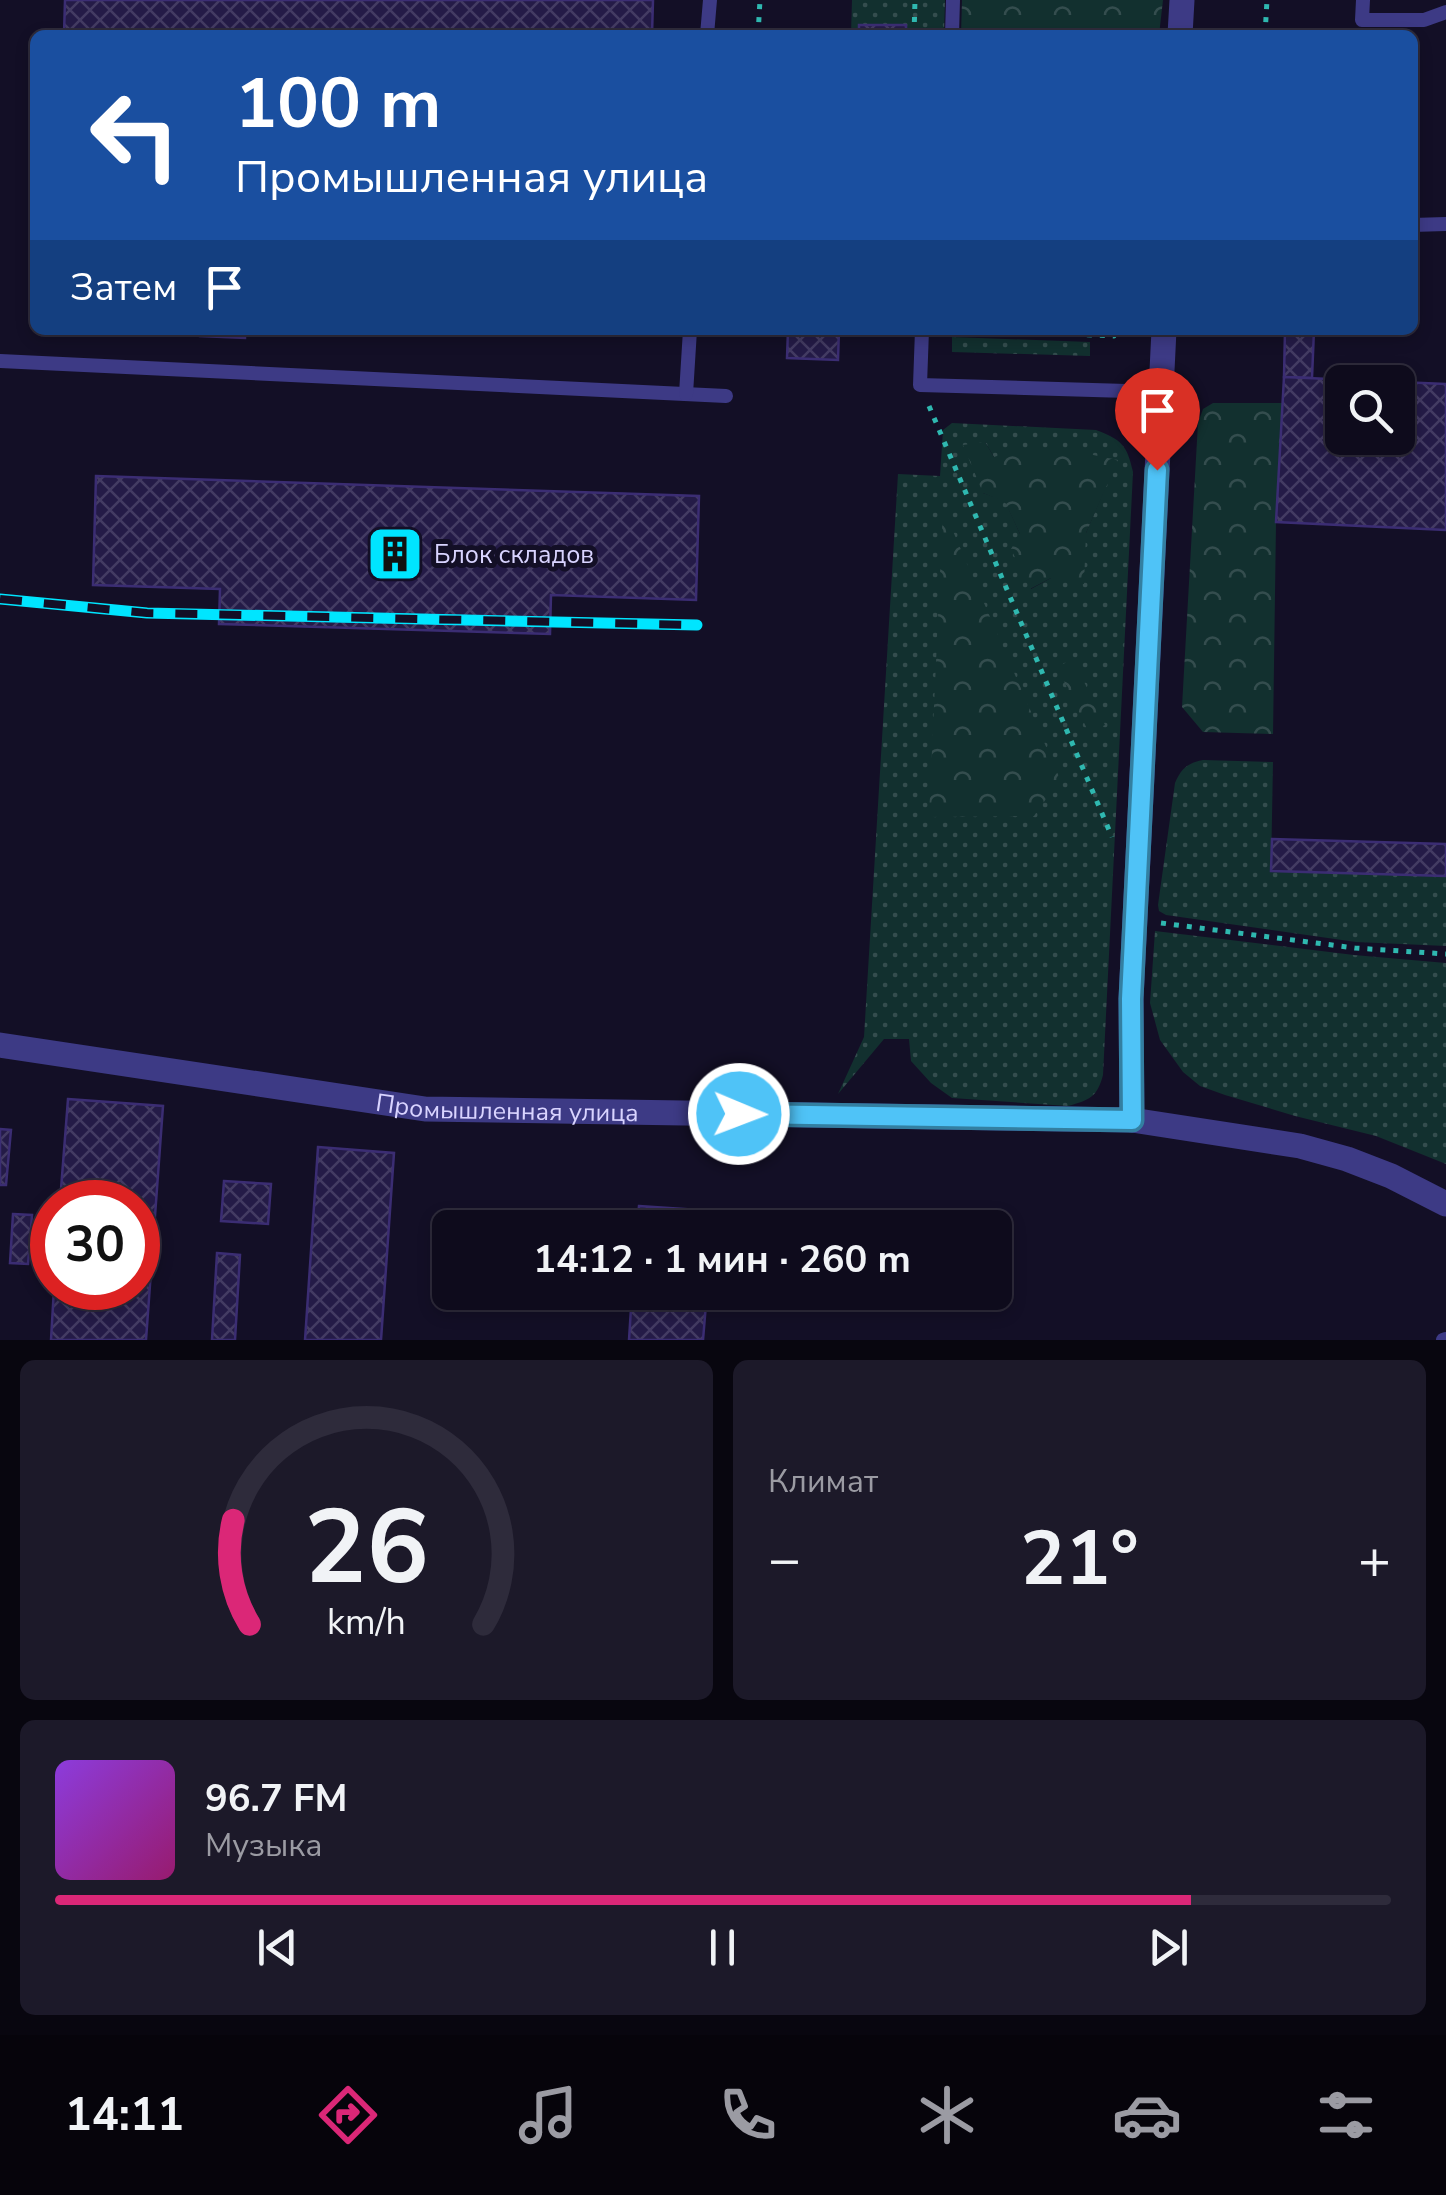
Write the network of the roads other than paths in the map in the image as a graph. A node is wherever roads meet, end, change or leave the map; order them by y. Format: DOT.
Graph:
graph roads {
  1 [pos="710,0"];
  2 [pos="954,0"];
  3 [pos="1182,0"];
  4 [pos="1363,0"];
  5 [pos="1446,12"];
  6 [pos="708,30"];
  7 [pos="952,30"];
  8 [pos="1180,30"];
  9 [pos="1446,224"];
  10 [pos="1418,225"];
  11 [pos="690,335"];
  12 [pos="922,335"];
  13 [pos="1164,335"];
  14 [pos="0,361"];
  15 [pos="1161,392"];
  16 [pos="686,394"];
  17 [pos="726,396"];
  18 [pos="0,1045"];
  19 [pos="1132,1120"];
  20 [pos="1446,1204"];
  1 -- 6 [label="lane"];
  2 -- 7 [label="lane"];
  3 -- 8 [label="street"];
  4 -- 5 [label="lane"];
  9 -- 10 [label="lane"];
  11 -- 16 [label="lane"];
  12 -- 15 [label="lane"];
  13 -- 15 [label="street"];
  14 -- 16 [label="lane"];
  15 -- 19 [label="street"];
  16 -- 17 [label="lane"];
  18 -- 19 [label="street, Промышленная улица"];
  19 -- 20 [label="street, Промышленная улица"];
}
